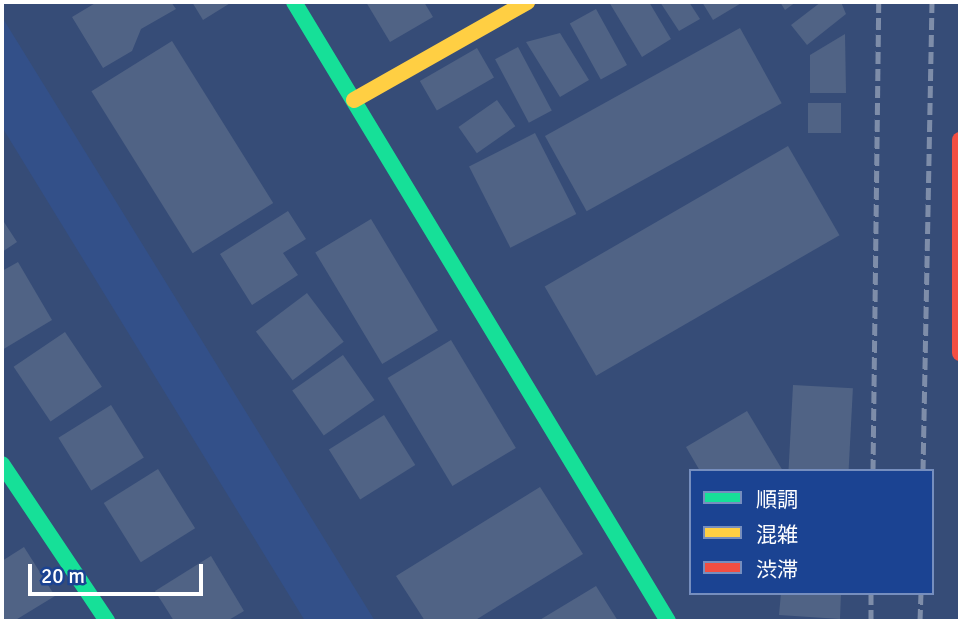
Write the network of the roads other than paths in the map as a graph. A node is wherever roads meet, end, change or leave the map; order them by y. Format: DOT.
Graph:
graph roads {
  1 [pos="294,2"];
  2 [pos="527,2"];
  3 [pos="354,100"];
  4 [pos="960,140"];
  5 [pos="959,284"];
  6 [pos="960,354"];
  7 [pos="2,464"];
  8 [pos="107,621"];
  9 [pos="668,621"];
  1 -- 3 [label="street"];
  2 -- 3 [label="street"];
  3 -- 9 [label="street"];
  4 -- 5 [label="street"];
  5 -- 6 [label="street"];
  7 -- 8 [label="street"];
}
